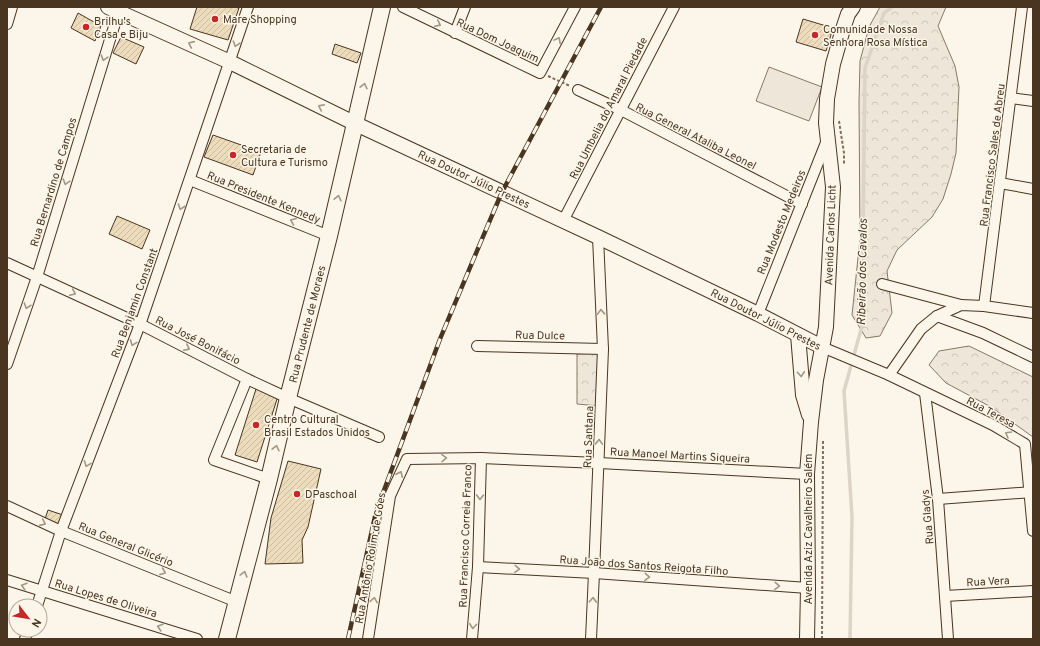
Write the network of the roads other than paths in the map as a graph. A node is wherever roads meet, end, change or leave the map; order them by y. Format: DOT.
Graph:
graph roads {
  1 [pos="12,7"];
  2 [pos="248,7"];
  3 [pos="382,7"];
  4 [pos="403,7"];
  5 [pos="465,7"];
  6 [pos="575,7"];
  7 [pos="674,7"];
  8 [pos="845,7"];
  9 [pos="853,7"];
  10 [pos="1022,7"];
  11 [pos="115,8"];
  12 [pos="7,24"];
  13 [pos="843,29"];
  14 [pos="455,33"];
  15 [pos="230,62"];
  16 [pos="578,90"];
  17 [pos="1011,98"];
  18 [pos="1033,101"];
  19 [pos="621,110"];
  20 [pos="356,124"];
  21 [pos="828,139"];
  22 [pos="190,180"];
  23 [pos="1000,183"];
  24 [pos="1033,188"];
  25 [pos="802,204"];
  26 [pos="563,221"];
  27 [pos="329,236"];
  28 [pos="598,237"];
  29 [pos="7,263"];
  30 [pos="37,277"];
  31 [pos="882,284"];
  32 [pos="961,306"];
  33 [pos="984,306"];
  34 [pos="1033,313"];
  35 [pos="758,314"];
  36 [pos="937,316"];
  37 [pos="140,324"];
  38 [pos="798,335"];
  39 [pos="477,346"];
  40 [pos="822,347"];
  41 [pos="603,349"];
  42 [pos="1033,357"];
  43 [pos="7,364"];
  44 [pos="864,366"];
  45 [pos="889,375"];
  46 [pos="247,379"];
  47 [pos="926,393"];
  48 [pos="288,398"];
  49 [pos="811,422"];
  50 [pos="379,437"];
  51 [pos="481,458"];
  52 [pos="407,459"];
  53 [pos="599,462"];
  54 [pos="806,474"];
  55 [pos="269,479"];
  56 [pos="1031,492"];
  57 [pos="938,499"];
  58 [pos="7,506"];
  59 [pos="61,531"];
  60 [pos="1033,531"];
  61 [pos="478,567"];
  62 [pos="594,573"];
  63 [pos="7,580"];
  64 [pos="808,588"];
  65 [pos="42,591"];
  66 [pos="1033,591"];
  67 [pos="945,596"];
  68 [pos="39,598"];
  69 [pos="237,602"];
  70 [pos="197,639"];
  71 [pos="227,639"];
  72 [pos="368,639"];
  73 [pos="472,639"];
  74 [pos="591,639"];
  75 [pos="807,639"];
  76 [pos="948,639"];
  1 -- 12 [label="street"];
  2 -- 15 [label="street, Rua Benjamin Constant, one-way"];
  20 -- 3 [label="main road, Rua Prudente de Moraes, one-way"];
  4 -- 14 [label="street, Rua Dom Joaquim, one-way"];
  5 -- 14 [label="street"];
  14 -- 6 [label="street, Rua Dom Joaquim, one-way"];
  7 -- 19 [label="street, Rua Umbelia do Amaral Piedade"];
  8 -- 13 [label="main road"];
  9 -- 13 [label="main road, Avenida Carlos Licht"];
  10 -- 17 [label="street, Rua Francisco Sales de Abreu"];
  15 -- 11 [label="main road, Rua Doutor Júlio Prestes, one-way"];
  11 -- 30 [label="street, Rua Bernardino de Campos, one-way"];
  13 -- 21 [label="main road, Avenida Carlos Licht"];
  20 -- 15 [label="main road, Rua Doutor Júlio Prestes, one-way"];
  15 -- 22 [label="street, Rua Benjamin Constant"];
  16 -- 19 [label="street, Rua General Ataliba Leonel"];
  17 -- 18 [label="street"];
  17 -- 23 [label="street, Rua Francisco Sales de Abreu"];
  19 -- 25 [label="street, Rua General Ataliba Leonel"];
  19 -- 26 [label="street, Rua Umbelia do Amaral Piedade"];
  20 -- 26 [label="main road, Rua Doutor Júlio Prestes"];
  27 -- 20 [label="main road, Rua Prudente de Moraes, one-way"];
  21 -- 25 [label="street, Rua Modesto Medeiros"];
  21 -- 40 [label="main road, Avenida Carlos Licht"];
  27 -- 22 [label="street, Rua Presidente Kennedy, one-way"];
  22 -- 37 [label="street, Rua Benjamin Constant, one-way"];
  23 -- 24 [label="street"];
  23 -- 33 [label="street, Rua Francisco Sales de Abreu"];
  25 -- 35 [label="street, Rua Modesto Medeiros"];
  26 -- 28 [label="main road, Rua Doutor Júlio Prestes"];
  27 -- 48 [label="main road, Rua Prudente de Moraes"];
  28 -- 35 [label="main road, Rua Doutor Júlio Prestes"];
  41 -- 28 [label="street, Rua Santana, one-way"];
  29 -- 30 [label="street, Rua José Bonifácio"];
  30 -- 37 [label="street, Rua José Bonifácio, one-way"];
  30 -- 43 [label="street, Rua Bernardino de Campos, one-way"];
  31 -- 32 [label="street"];
  32 -- 33 [label="street"];
  32 -- 36 [label="street"];
  33 -- 34 [label="street"];
  35 -- 38 [label="main road, Rua Doutor Júlio Prestes"];
  36 -- 42 [label="street"];
  36 -- 45 [label="street"];
  37 -- 46 [label="street, Rua José Bonifácio, one-way"];
  37 -- 59 [label="street, Rua Benjamin Constant, one-way"];
  38 -- 40 [label="main road, Rua Doutor Júlio Prestes"];
  38 -- 49 [label="main road, one-way"];
  39 -- 41 [label="street, Rua Dulce"];
  40 -- 44 [label="street, Rua Doutor Júlio Prestes"];
  40 -- 49 [label="main road, Avenida Aziz Cavalheiro Salém"];
  53 -- 41 [label="street, Rua Santana, one-way"];
  44 -- 45 [label="street, Rua Teresa"];
  45 -- 47 [label="street, Rua Teresa"];
  46 -- 48 [label="street, Rua José Bonifácio"];
  46 -- 55 [label="street"];
  56 -- 47 [label="street, Rua Teresa, one-way"];
  47 -- 57 [label="street, Rua Gladys"];
  48 -- 50 [label="street, Rua José Bonifácio"];
  55 -- 48 [label="main road, Rua Prudente de Moraes, one-way"];
  49 -- 54 [label="main road, Avenida Aziz Cavalheiro Salém"];
  52 -- 51 [label="street, Rua Manoel Martins Siqueira, one-way"];
  51 -- 53 [label="street, Rua Manoel Martins Siqueira"];
  51 -- 61 [label="street, Rua Francisco Correia Franco, one-way"];
  72 -- 52 [label="street, Rua Antônio Rolim de Góes, one-way"];
  53 -- 54 [label="street, Rua Manoel Martins Siqueira"];
  53 -- 62 [label="street, Rua Santana"];
  54 -- 64 [label="main road, Avenida Aziz Cavalheiro Salém"];
  69 -- 55 [label="main road, Rua Prudente de Moraes, one-way"];
  56 -- 57 [label="street"];
  56 -- 60 [label="street, Rua Teresa"];
  57 -- 67 [label="street, Rua Gladys"];
  58 -- 59 [label="street, Rua General Glicério, one-way"];
  59 -- 65 [label="street, Rua Benjamin Constant"];
  59 -- 69 [label="street, Rua General Glicério, one-way"];
  61 -- 62 [label="street, Rua João dos Santos Reigota Filho, one-way"];
  61 -- 73 [label="street, Rua Francisco Correia Franco, one-way"];
  62 -- 64 [label="street, Rua João dos Santos Reigota Filho, one-way"];
  74 -- 62 [label="street, Rua Santana, one-way"];
  65 -- 63 [label="street, Rua Lopes de Oliveira, one-way"];
  64 -- 75 [label="main road, Avenida Aziz Cavalheiro Salém"];
  65 -- 68 [label="street, Rua Benjamin Constant"];
  70 -- 65 [label="street, Rua Lopes de Oliveira, one-way"];
  66 -- 67 [label="street, Rua Vera"];
  67 -- 76 [label="street, Rua Gladys"];
  69 -- 71 [label="main road, Rua Prudente de Moraes"];
}
